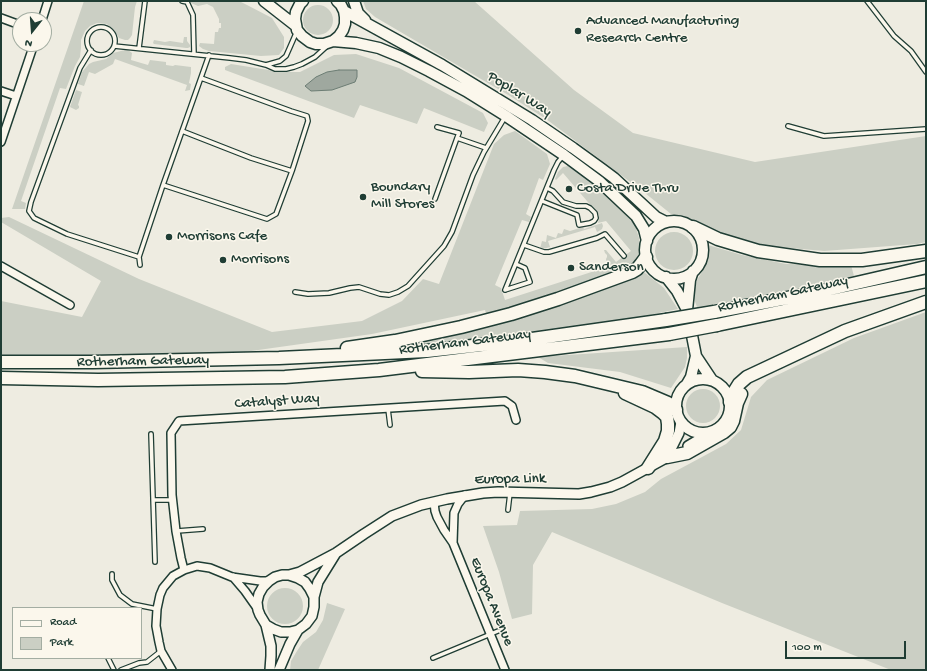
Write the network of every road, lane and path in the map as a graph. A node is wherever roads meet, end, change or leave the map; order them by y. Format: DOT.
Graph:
graph roads {
  1 [pos="48,1"];
  2 [pos="145,1"];
  3 [pos="182,1"];
  4 [pos="264,1"];
  5 [pos="303,1"];
  6 [pos="354,1"];
  7 [pos="866,1"];
  8 [pos="341,5"];
  9 [pos="45,12"];
  10 [pos="1,18"];
  11 [pos="12,22"];
  12 [pos="370,26"];
  13 [pos="296,28"];
  14 [pos="332,42"];
  15 [pos="114,46"];
  16 [pos="139,48"];
  17 [pos="91,50"];
  18 [pos="31,52"];
  19 [pos="194,54"];
  20 [pos="209,55"];
  21 [pos="266,65"];
  22 [pos="926,72"];
  23 [pos="201,78"];
  24 [pos="1,90"];
  25 [pos="16,96"];
  26 [pos="506,116"];
  27 [pos="437,126"];
  28 [pos="788,126"];
  29 [pos="926,129"];
  30 [pos="182,131"];
  31 [pos="457,138"];
  32 [pos="1,142"];
  33 [pos="486,148"];
  34 [pos="564,155"];
  35 [pos="292,171"];
  36 [pos="163,185"];
  37 [pos="547,188"];
  38 [pos="435,199"];
  39 [pos="542,201"];
  40 [pos="666,222"];
  41 [pos="693,228"];
  42 [pos="647,242"];
  43 [pos="524,246"];
  44 [pos="926,252"];
  45 [pos="624,256"];
  46 [pos="140,257"];
  47 [pos="646,257"];
  48 [pos="516,264"];
  49 [pos="140,265"];
  50 [pos="1,266"];
  51 [pos="926,267"];
  52 [pos="693,271"];
  53 [pos="666,277"];
  54 [pos="926,281"];
  55 [pos="295,292"];
  56 [pos="926,302"];
  57 [pos="70,305"];
  58 [pos="687,310"];
  59 [pos="696,356"];
  60 [pos="279,358"];
  61 [pos="1,362"];
  62 [pos="379,370"];
  63 [pos="754,375"];
  64 [pos="1,378"];
  65 [pos="584,378"];
  66 [pos="712,380"];
  67 [pos="688,384"];
  68 [pos="730,402"];
  69 [pos="388,409"];
  70 [pos="676,410"];
  71 [pos="516,420"];
  72 [pos="681,422"];
  73 [pos="390,425"];
  74 [pos="705,433"];
  75 [pos="151,434"];
  76 [pos="667,457"];
  77 [pos="648,468"];
  78 [pos="510,492"];
  79 [pos="465,495"];
  80 [pos="153,500"];
  81 [pos="173,500"];
  82 [pos="434,502"];
  83 [pos="508,510"];
  84 [pos="203,530"];
  85 [pos="176,531"];
  86 [pos="453,543"];
  87 [pos="336,553"];
  88 [pos="155,562"];
  89 [pos="184,570"];
  90 [pos="112,574"];
  91 [pos="289,575"];
  92 [pos="232,577"];
  93 [pos="269,581"];
  94 [pos="314,597"];
  95 [pos="157,609"];
  96 [pos="258,610"];
  97 [pos="266,625"];
  98 [pos="298,630"];
  99 [pos="498,631"];
  100 [pos="491,635"];
  101 [pos="161,651"];
  102 [pos="433,658"];
  103 [pos="108,659"];
  104 [pos="114,670"];
  105 [pos="121,670"];
  106 [pos="172,670"];
  107 [pos="270,670"];
  108 [pos="279,670"];
  109 [pos="505,670"];
  1 -- 9 [label="street"];
  2 -- 16 [label="lane"];
  3 -- 19 [label="lane"];
  4 -- 13 [label="main road, Poplar Way"];
  5 -- 13 [label="main road"];
  6 -- 12 [label="main road"];
  7 -- 22 [label="lane"];
  8 -- 12 [label="main road, Poplar Way"];
  8 -- 14 [label="main road, Poplar Way"];
  10 -- 11 [label="street"];
  12 -- 40 [label="main road, Poplar Way"];
  13 -- 14 [label="main road, Poplar Way"];
  13 -- 21 [label="lane"];
  14 -- 21 [label="lane"];
  14 -- 26 [label="main road, Poplar Way"];
  15 -- 16 [label="lane"];
  15 -- 17 [label="lane"];
  15 -- 17 [label="lane"];
  16 -- 19 [label="lane"];
  17 -- 46 [label="lane"];
  18 -- 25 [label="street"];
  19 -- 20 [label="lane"];
  20 -- 21 [label="lane"];
  20 -- 23 [label="lane"];
  23 -- 30 [label="lane"];
  23 -- 35 [label="lane"];
  24 -- 25 [label="street"];
  25 -- 32 [label="street"];
  26 -- 33 [label="lane"];
  26 -- 34 [label="main road, Poplar Way"];
  27 -- 31 [label="lane"];
  28 -- 29 [label="lane"];
  30 -- 35 [label="lane"];
  30 -- 36 [label="lane"];
  31 -- 33 [label="lane"];
  31 -- 38 [label="lane"];
  33 -- 55 [label="lane"];
  34 -- 37 [label="lane"];
  34 -- 42 [label="main road, Poplar Way"];
  35 -- 36 [label="lane"];
  36 -- 46 [label="lane"];
  37 -- 39 [label="lane"];
  37 -- 39 [label="lane"];
  39 -- 43 [label="lane"];
  40 -- 41 [label="main road"];
  40 -- 42 [label="main road"];
  41 -- 44 [label="highway"];
  41 -- 52 [label="main road"];
  42 -- 47 [label="main road"];
  43 -- 45 [label="lane"];
  43 -- 48 [label="lane"];
  46 -- 49 [label="lane"];
  47 -- 53 [label="main road"];
  47 -- 60 [label="highway"];
  48 -- 48 [label="lane"];
  50 -- 57 [label="street"];
  51 -- 60 [label="highway, Rotherham Gateway, bridge"];
  52 -- 53 [label="main road"];
  52 -- 58 [label="main road"];
  53 -- 58 [label="main road"];
  54 -- 62 [label="highway, Rotherham Gateway, bridge"];
  56 -- 63 [label="highway"];
  58 -- 59 [label="main road"];
  59 -- 66 [label="main road"];
  59 -- 67 [label="main road"];
  60 -- 61 [label="highway, Rotherham Gateway"];
  62 -- 64 [label="highway, Rotherham Gateway"];
  62 -- 65 [label="highway"];
  63 -- 68 [label="highway"];
  63 -- 76 [label="highway"];
  65 -- 70 [label="highway"];
  65 -- 77 [label="highway"];
  66 -- 67 [label="main road"];
  66 -- 68 [label="main road"];
  67 -- 70 [label="main road"];
  68 -- 74 [label="main road"];
  69 -- 71 [label="street, Catalyst Way"];
  69 -- 73 [label="lane"];
  69 -- 81 [label="street, Catalyst Way"];
  70 -- 72 [label="main road"];
  72 -- 74 [label="main road"];
  72 -- 76 [label="street"];
  74 -- 76 [label="street, Europa Link"];
  75 -- 80 [label="lane"];
  76 -- 77 [label="street, Europa Link"];
  77 -- 78 [label="street, Europa Link"];
  78 -- 79 [label="street, Europa Link"];
  78 -- 83 [label="lane"];
  79 -- 82 [label="street, Europa Link"];
  79 -- 86 [label="street, Europa Avenue"];
  80 -- 81 [label="lane"];
  80 -- 88 [label="lane"];
  81 -- 85 [label="street, Catalyst Way"];
  82 -- 86 [label="street, Europa Avenue"];
  82 -- 87 [label="street, Europa Link"];
  84 -- 85 [label="lane"];
  85 -- 89 [label="street, Catalyst Way"];
  86 -- 100 [label="street, Europa Avenue"];
  87 -- 91 [label="street, Europa Link"];
  87 -- 94 [label="street, Europa Link"];
  89 -- 92 [label="street"];
  89 -- 95 [label="street"];
  90 -- 95 [label="lane"];
  91 -- 93 [label="street, Europa Link"];
  91 -- 94 [label="street"];
  92 -- 93 [label="street"];
  92 -- 96 [label="street"];
  93 -- 96 [label="street"];
  94 -- 98 [label="street, Europa Link"];
  95 -- 101 [label="street"];
  96 -- 97 [label="street"];
  97 -- 98 [label="street"];
  97 -- 107 [label="street"];
  98 -- 108 [label="street, Europa Link"];
  99 -- 100 [label="lane"];
  100 -- 102 [label="lane"];
  100 -- 109 [label="street, Europa Avenue"];
  101 -- 105 [label="lane"];
  101 -- 106 [label="street"];
  103 -- 104 [label="lane"];
}
